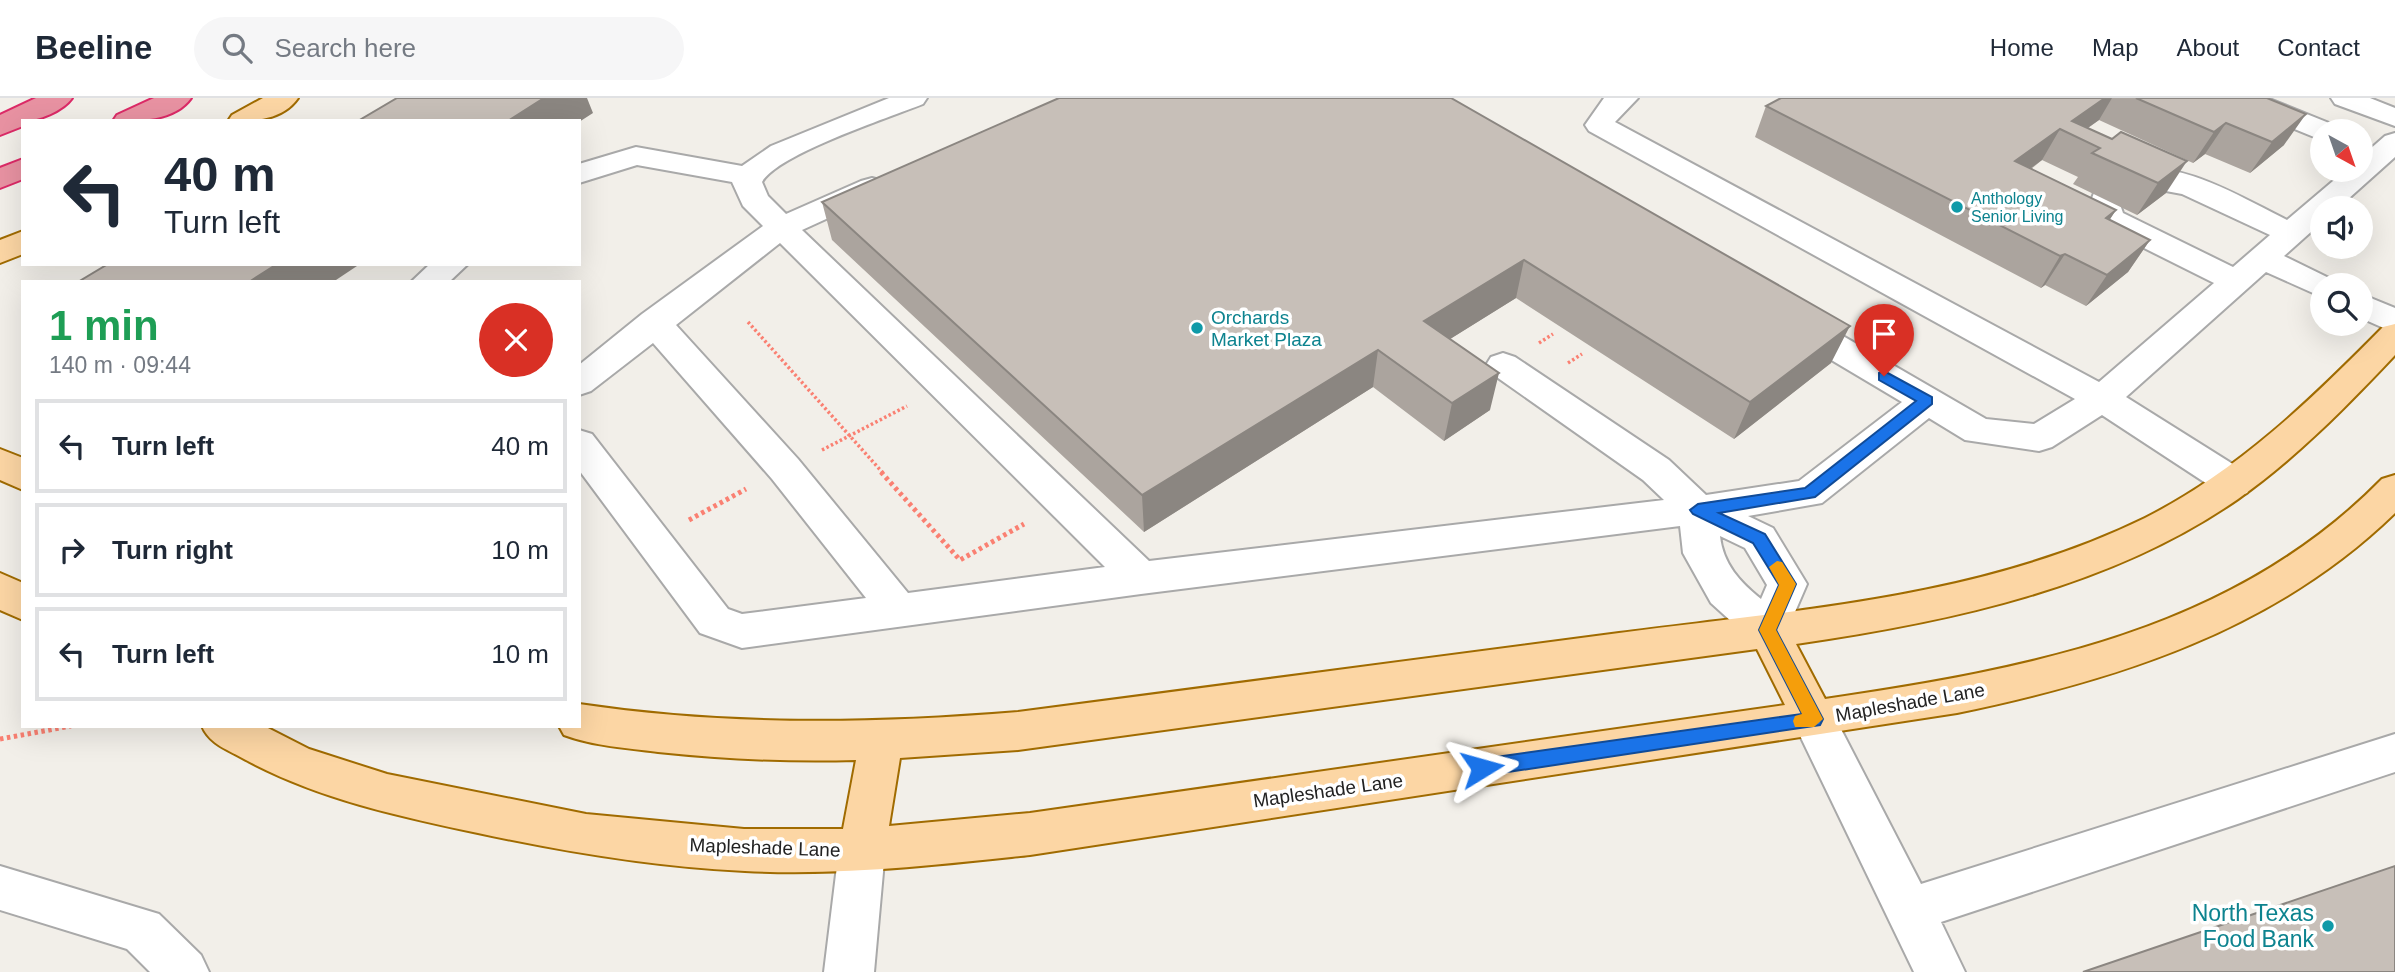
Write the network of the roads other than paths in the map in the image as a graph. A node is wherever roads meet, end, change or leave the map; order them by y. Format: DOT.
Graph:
graph roads {
  1 [pos="58,98"];
  2 [pos="177,98"];
  3 [pos="284,98"];
  4 [pos="1623,98"];
  5 [pos="2243,98"];
  6 [pos="2345,98"];
  7 [pos="909,99"];
  8 [pos="2395,118"];
  9 [pos="131,119"];
  10 [pos="246,119"];
  11 [pos="2310,125"];
  12 [pos="0,126"];
  13 [pos="2379,148"];
  14 [pos="21,170"];
  15 [pos="581,173"];
  16 [pos="750,176"];
  17 [pos="894,177"];
  18 [pos="2133,177"];
  19 [pos="0,179"];
  20 [pos="2105,199"];
  21 [pos="780,228"];
  22 [pos="2292,234"];
  23 [pos="21,241"];
  24 [pos="0,253"];
  25 [pos="2264,259"];
  26 [pos="449,266"];
  27 [pos="430,280"];
  28 [pos="2310,281"];
  29 [pos="2238,282"];
  30 [pos="1768,308"];
  31 [pos="2373,311"];
  32 [pos="654,322"];
  33 [pos="2395,322"];
  34 [pos="2395,335"];
  35 [pos="1503,365"];
  36 [pos="581,381"];
  37 [pos="2102,400"];
  38 [pos="1927,401"];
  39 [pos="581,446"];
  40 [pos="0,462"];
  41 [pos="21,475"];
  42 [pos="2234,483"];
  43 [pos="2395,489"];
  44 [pos="1698,510"];
  45 [pos="1141,578"];
  46 [pos="0,589"];
  47 [pos="21,603"];
  48 [pos="900,611"];
  49 [pos="1768,630"];
  50 [pos="1814,719"];
  51 [pos="581,722"];
  52 [pos="226,728"];
  53 [pos="881,742"];
  54 [pos="2395,753"];
  55 [pos="862,850"];
  56 [pos="0,888"];
  57 [pos="1909,910"];
  58 [pos="184,972"];
  59 [pos="849,972"];
  60 [pos="1940,972"];
  1 -- 12 [label="highway"];
  2 -- 9 [label="highway"];
  3 -- 10 [label="main road"];
  4 -- 37 [label="lane"];
  5 -- 11 [label="lane"];
  6 -- 8 [label="lane"];
  7 -- 16 [label="lane"];
  13 -- 22 [label="lane"];
  14 -- 19 [label="highway"];
  15 -- 16 [label="lane"];
  16 -- 21 [label="lane"];
  17 -- 21 [label="lane"];
  18 -- 22 [label="lane"];
  20 -- 29 [label="lane"];
  21 -- 32 [label="lane"];
  21 -- 45 [label="lane"];
  22 -- 25 [label="lane"];
  23 -- 24 [label="main road"];
  25 -- 28 [label="lane"];
  25 -- 29 [label="lane"];
  26 -- 27 [label="lane"];
  29 -- 37 [label="lane"];
  30 -- 38 [label="lane"];
  31 -- 33 [label="lane"];
  32 -- 36 [label="lane"];
  32 -- 48 [label="lane"];
  34 -- 42 [label="main road"];
  35 -- 44 [label="lane"];
  37 -- 38 [label="lane"];
  37 -- 42 [label="lane"];
  38 -- 44 [label="lane"];
  39 -- 48 [label="lane"];
  40 -- 41 [label="main road"];
  42 -- 49 [label="main road"];
  43 -- 50 [label="main road, Mapleshade Lane"];
  44 -- 45 [label="lane"];
  44 -- 49 [label="lane"];
  44 -- 49 [label="lane"];
  45 -- 48 [label="lane"];
  46 -- 47 [label="main road"];
  49 -- 50 [label="main road"];
  49 -- 53 [label="main road"];
  50 -- 55 [label="main road, Mapleshade Lane"];
  50 -- 57 [label="lane"];
  51 -- 53 [label="main road"];
  52 -- 55 [label="main road, Mapleshade Lane"];
  53 -- 55 [label="main road"];
  54 -- 57 [label="lane"];
  55 -- 59 [label="lane"];
  56 -- 58 [label="lane"];
  57 -- 60 [label="lane"];
}
